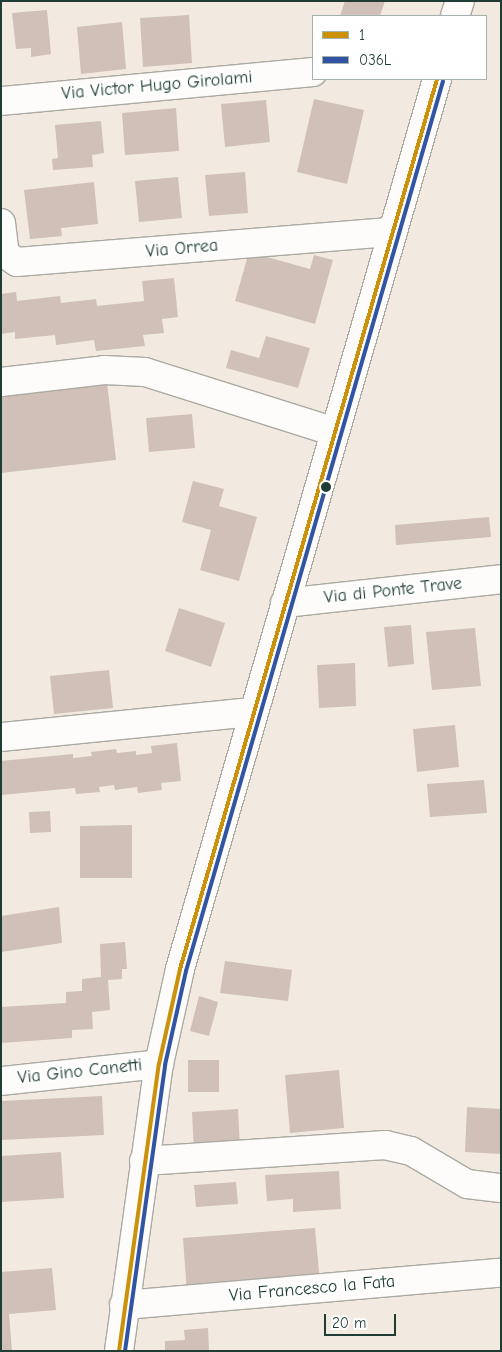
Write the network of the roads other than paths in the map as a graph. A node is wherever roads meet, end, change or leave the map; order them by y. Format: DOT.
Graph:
graph roads {
  1 [pos="460,1"];
  2 [pos="455,15"];
  3 [pos="312,72"];
  4 [pos="437,80"];
  5 [pos="1,101"];
  6 [pos="1,223"];
  7 [pos="393,232"];
  8 [pos="3,251"];
  9 [pos="1,382"];
  10 [pos="335,432"];
  11 [pos="501,579"];
  12 [pos="285,603"];
  13 [pos="253,712"];
  14 [pos="1,737"];
  15 [pos="159,1064"];
  16 [pos="1,1081"];
  17 [pos="144,1161"];
  18 [pos="501,1188"];
  19 [pos="501,1273"];
  20 [pos="124,1305"];
  21 [pos="119,1351"];
  1 -- 2 [label="street"];
  3 -- 5 [label="street, Via Victor Hugo Girolami"];
  4 -- 7 [label="street"];
  6 -- 8 [label="street, Via Orrea"];
  7 -- 8 [label="street, Via Orrea"];
  7 -- 10 [label="street"];
  9 -- 10 [label="street"];
  10 -- 12 [label="street"];
  11 -- 12 [label="street, Via di Ponte Trave"];
  12 -- 13 [label="street"];
  13 -- 14 [label="street"];
  13 -- 15 [label="street"];
  15 -- 16 [label="street, Via Gino Canetti"];
  15 -- 17 [label="street"];
  17 -- 18 [label="street"];
  17 -- 20 [label="street"];
  19 -- 20 [label="street, Via Francesco la Fata"];
  20 -- 21 [label="street"];
}
